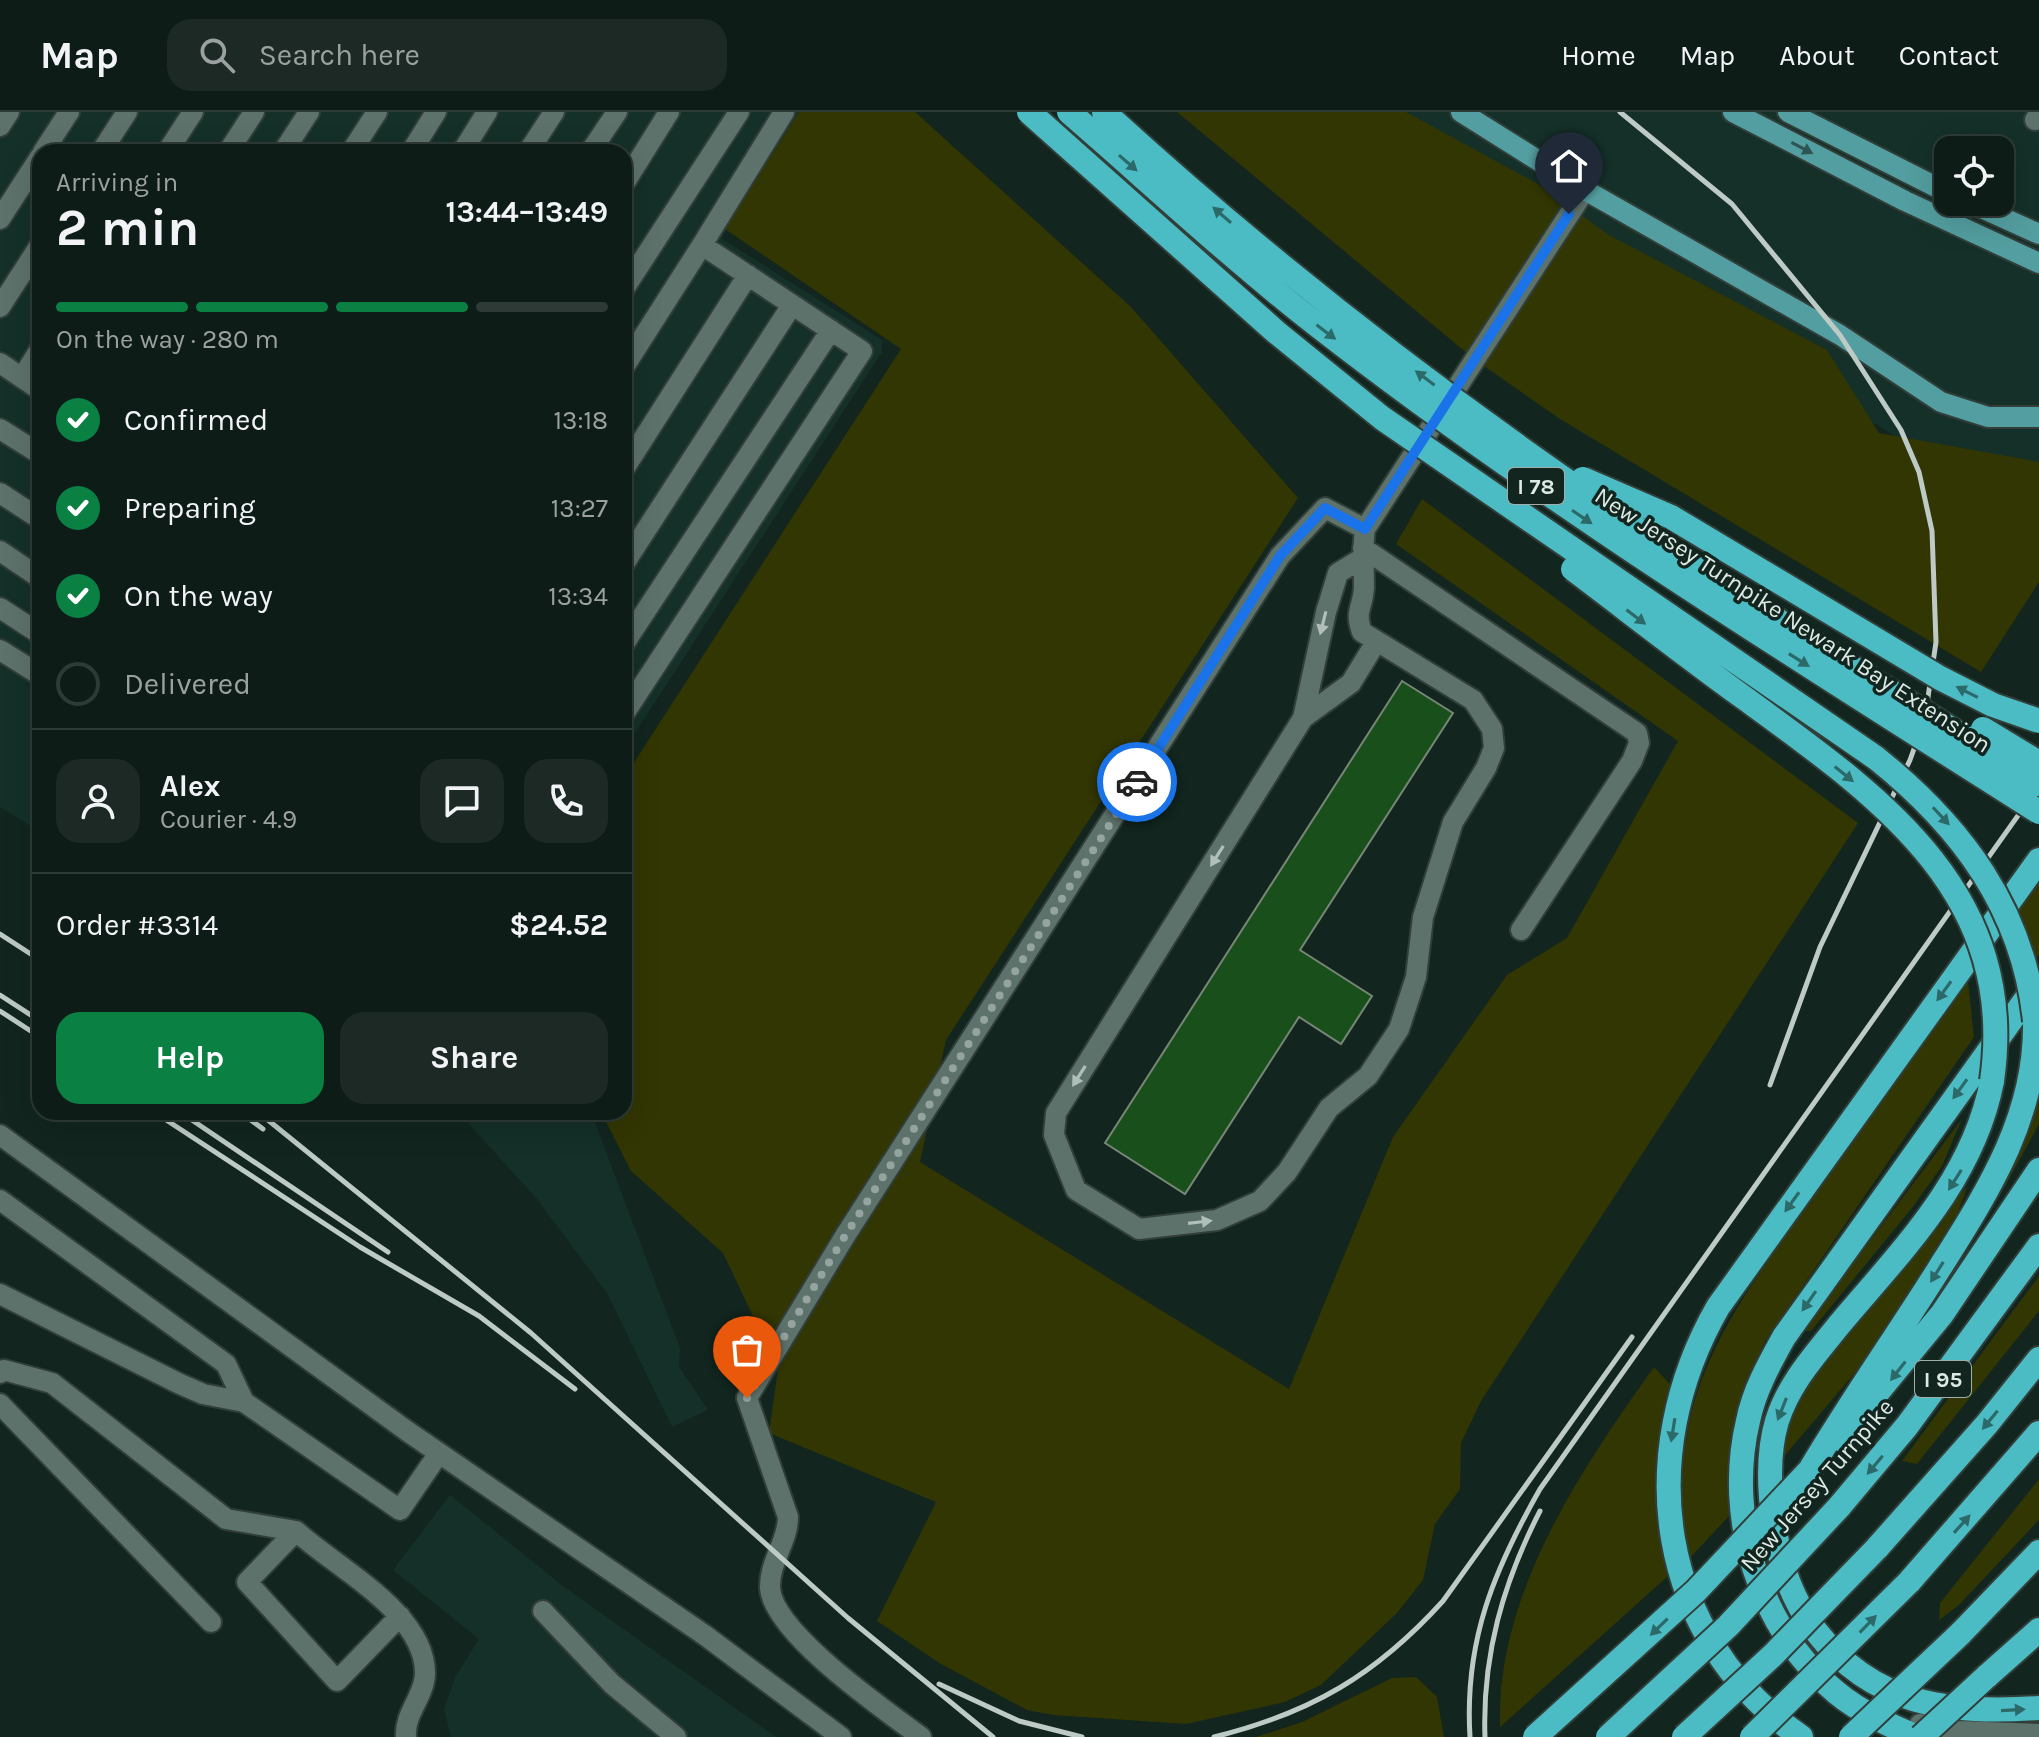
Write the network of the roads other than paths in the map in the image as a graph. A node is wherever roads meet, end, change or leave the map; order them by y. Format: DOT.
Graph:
graph roads {
  1 [pos="9,112"];
  2 [pos="69,112"];
  3 [pos="127,112"];
  4 [pos="193,112"];
  5 [pos="254,112"];
  6 [pos="309,112"];
  7 [pos="377,112"];
  8 [pos="436,112"];
  9 [pos="487,112"];
  10 [pos="554,112"];
  11 [pos="617,112"];
  12 [pos="669,112"];
  13 [pos="739,112"];
  14 [pos="784,112"];
  15 [pos="1029,112"];
  16 [pos="1069,112"];
  17 [pos="1104,112"];
  18 [pos="1461,112"];
  19 [pos="1733,112"];
  20 [pos="1788,112"];
  21 [pos="0,126"];
  22 [pos="48,144"];
  23 [pos="106,144"];
  24 [pos="172,144"];
  25 [pos="233,144"];
  26 [pos="288,144"];
  27 [pos="356,144"];
  28 [pos="416,144"];
  29 [pos="467,144"];
  30 [pos="533,144"];
  31 [pos="595,144"];
  32 [pos="32,169"];
  33 [pos="632,171"];
  34 [pos="1934,186"];
  35 [pos="1585,190"];
  36 [pos="1999,216"];
  37 [pos="0,219"];
  38 [pos="2039,234"];
  39 [pos="702,245"];
  40 [pos="32,257"];
  41 [pos="2039,263"];
  42 [pos="748,275"];
  43 [pos="632,277"];
  44 [pos="792,305"];
  45 [pos="0,307"];
  46 [pos="831,330"];
  47 [pos="632,354"];
  48 [pos="32,362"];
  49 [pos="0,363"];
  50 [pos="22,378"];
  51 [pos="32,385"];
  52 [pos="2039,417"];
  53 [pos="0,429"];
  54 [pos="1421,448"];
  55 [pos="32,449"];
  56 [pos="632,456"];
  57 [pos="1533,457"];
  58 [pos="0,493"];
  59 [pos="32,514"];
  60 [pos="1363,545"];
  61 [pos="0,551"];
  62 [pos="632,552"];
  63 [pos="32,573"];
  64 [pos="0,608"];
  65 [pos="32,629"];
  66 [pos="632,632"];
  67 [pos="1376,642"];
  68 [pos="0,650"];
  69 [pos="1828,650"];
  70 [pos="32,670"];
  71 [pos="632,702"];
  72 [pos="1303,718"];
  73 [pos="2039,721"];
  74 [pos="2039,763"];
  75 [pos="2039,784"];
  76 [pos="2039,812"];
  77 [pos="2039,860"];
  78 [pos="1521,930"];
  79 [pos="2039,981"];
  80 [pos="0,1135"];
  81 [pos="2039,1170"];
  82 [pos="0,1200"];
  83 [pos="2039,1246"];
  84 [pos="0,1294"];
  85 [pos="2039,1359"];
  86 [pos="0,1373"];
  87 [pos="244,1402"];
  88 [pos="0,1404"];
  89 [pos="2039,1433"];
  90 [pos="439,1453"];
  91 [pos="1810,1470"];
  92 [pos="296,1531"];
  93 [pos="2039,1552"];
  94 [pos="543,1611"];
  95 [pos="400,1616"];
  96 [pos="211,1622"];
  97 [pos="2039,1630"];
  98 [pos="2039,1708"];
  99 [pos="1873,1716"];
  100 [pos="2039,1734"];
  101 [pos="406,1737"];
  102 [pos="676,1737"];
  103 [pos="841,1737"];
  104 [pos="921,1737"];
  105 [pos="1535,1737"];
  106 [pos="1608,1737"];
  107 [pos="1684,1737"];
  108 [pos="1752,1737"];
  109 [pos="1801,1737"];
  110 [pos="1851,1737"];
  111 [pos="1919,1737"];
  1 -- 21 [label="lane"];
  2 -- 22 [label="lane"];
  3 -- 23 [label="lane"];
  4 -- 24 [label="lane"];
  5 -- 25 [label="lane"];
  6 -- 26 [label="lane"];
  7 -- 27 [label="lane"];
  8 -- 28 [label="lane"];
  9 -- 29 [label="lane"];
  10 -- 30 [label="lane"];
  11 -- 31 [label="lane"];
  12 -- 33 [label="lane"];
  13 -- 43 [label="lane"];
  14 -- 39 [label="lane"];
  15 -- 54 [label="highway, bridge"];
  16 -- 76 [label="highway, New Jersey Turnpike Newark Bay Extension / I 78, one-way, bridge"];
  57 -- 17 [label="highway, New Jersey Turnpike Newark Bay Extension / I 78, one-way, bridge"];
  18 -- 35 [label="main road"];
  19 -- 41 [label="main road, one-way"];
  20 -- 34 [label="main road"];
  32 -- 37 [label="lane"];
  35 -- 52 [label="main road"];
  35 -- 60 [label="lane"];
  36 -- 38 [label="main road"];
  39 -- 42 [label="lane"];
  39 -- 47 [label="lane"];
  40 -- 45 [label="lane"];
  42 -- 44 [label="lane"];
  42 -- 56 [label="lane"];
  44 -- 46 [label="lane"];
  44 -- 62 [label="lane"];
  46 -- 66 [label="lane"];
  46 -- 71 [label="lane"];
  48 -- 50 [label="lane"];
  49 -- 50 [label="lane"];
  50 -- 51 [label="lane"];
  53 -- 55 [label="lane"];
  54 -- 91 [label="highway, one-way, bridge"];
  54 -- 98 [label="highway, one-way, bridge"];
  57 -- 69 [label="highway, New Jersey Turnpike Newark Bay Extension / I 78, bridge"];
  73 -- 57 [label="highway, one-way, bridge"];
  58 -- 59 [label="lane"];
  60 -- 67 [label="lane"];
  60 -- 72 [label="lane, one-way"];
  60 -- 78 [label="lane"];
  60 -- 104 [label="lane"];
  61 -- 63 [label="lane"];
  64 -- 65 [label="lane"];
  67 -- 72 [label="lane"];
  72 -- 67 [label="lane, one-way"];
  68 -- 70 [label="lane"];
  69 -- 74 [label="highway, bridge"];
  69 -- 75 [label="highway, New Jersey Turnpike Newark Bay Extension / I 78, bridge"];
  77 -- 109 [label="highway, one-way"];
  79 -- 99 [label="highway, one-way"];
  80 -- 90 [label="lane"];
  81 -- 91 [label="highway, one-way"];
  82 -- 87 [label="lane"];
  83 -- 106 [label="highway, New Jersey Turnpike / I 95, one-way, bridge"];
  84 -- 87 [label="lane"];
  85 -- 107 [label="highway, I 95, one-way, bridge"];
  86 -- 92 [label="lane"];
  87 -- 90 [label="lane"];
  88 -- 96 [label="lane"];
  108 -- 89 [label="highway, one-way, bridge"];
  90 -- 103 [label="lane"];
  91 -- 105 [label="highway, one-way, bridge"];
  92 -- 95 [label="lane"];
  92 -- 95 [label="lane"];
  93 -- 110 [label="highway, bridge"];
  94 -- 102 [label="lane"];
  95 -- 101 [label="lane"];
  97 -- 111 [label="highway, bridge"];
  99 -- 100 [label="lane"];
  99 -- 111 [label="highway"];
}
